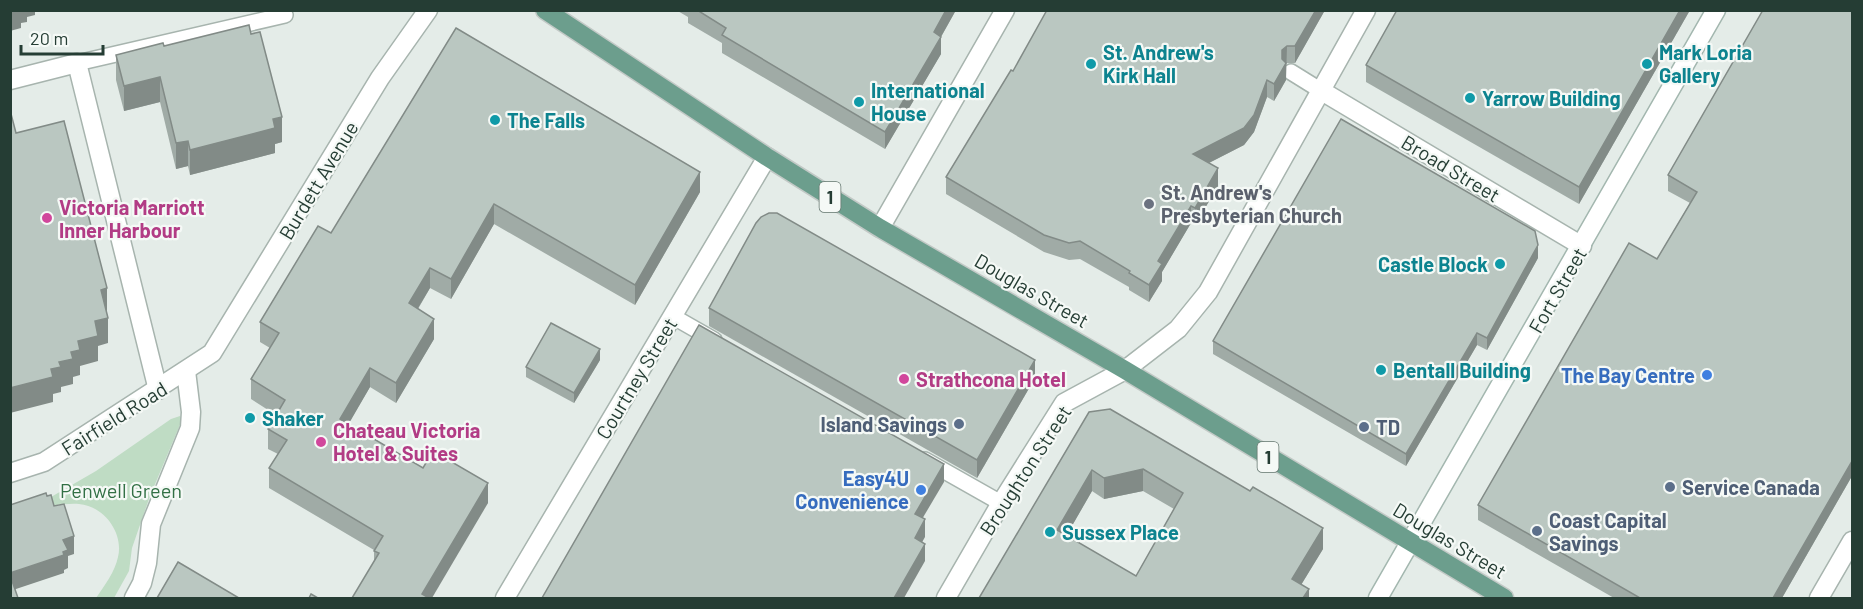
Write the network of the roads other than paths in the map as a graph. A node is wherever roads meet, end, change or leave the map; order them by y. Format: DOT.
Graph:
graph roads {
  1 [pos="428,10"];
  2 [pos="544,10"];
  3 [pos="1005,10"];
  4 [pos="1366,10"];
  5 [pos="1716,10"];
  6 [pos="285,15"];
  7 [pos="77,63"];
  8 [pos="1291,72"];
  9 [pos="10,80"];
  10 [pos="1320,90"];
  11 [pos="767,157"];
  12 [pos="880,228"];
  13 [pos="1582,246"];
  14 [pos="672,316"];
  15 [pos="723,345"];
  16 [pos="212,353"];
  17 [pos="1125,370"];
  18 [pos="186,371"];
  19 [pos="158,390"];
  20 [pos="909,450"];
  21 [pos="10,473"];
  22 [pos="1001,503"];
  23 [pos="1852,541"];
  24 [pos="1411,543"];
  25 [pos="138,591"];
  26 [pos="505,598"];
  27 [pos="946,598"];
  28 [pos="1378,598"];
  29 [pos="1504,598"];
  30 [pos="1819,598"];
  1 -- 16 [label="street, Burdett Avenue"];
  2 -- 11 [label="main road, Douglas Street / 1"];
  3 -- 12 [label="street"];
  4 -- 10 [label="street, Broughton Street"];
  5 -- 13 [label="street, Fort Street"];
  6 -- 7 [label="lane"];
  7 -- 9 [label="street"];
  7 -- 19 [label="street"];
  8 -- 10 [label="lane"];
  10 -- 13 [label="street, Broad Street"];
  10 -- 17 [label="street, Broughton Street"];
  11 -- 12 [label="main road, Douglas Street / 1"];
  11 -- 14 [label="street, Courtney Street"];
  12 -- 17 [label="main road, Douglas Street / 1"];
  13 -- 24 [label="street, Fort Street"];
  14 -- 15 [label="lane"];
  14 -- 26 [label="street, Courtney Street"];
  16 -- 18 [label="street, Fairfield Road"];
  17 -- 22 [label="street, Broughton Street"];
  17 -- 24 [label="main road, Douglas Street / 1"];
  18 -- 19 [label="street, Fairfield Road"];
  18 -- 25 [label="street"];
  19 -- 21 [label="street, Fairfield Road"];
  20 -- 22 [label="lane"];
  22 -- 27 [label="street, Broughton Street"];
  23 -- 30 [label="street"];
  24 -- 28 [label="street, Fort Street"];
  24 -- 29 [label="main road, Douglas Street / 1"];
}
